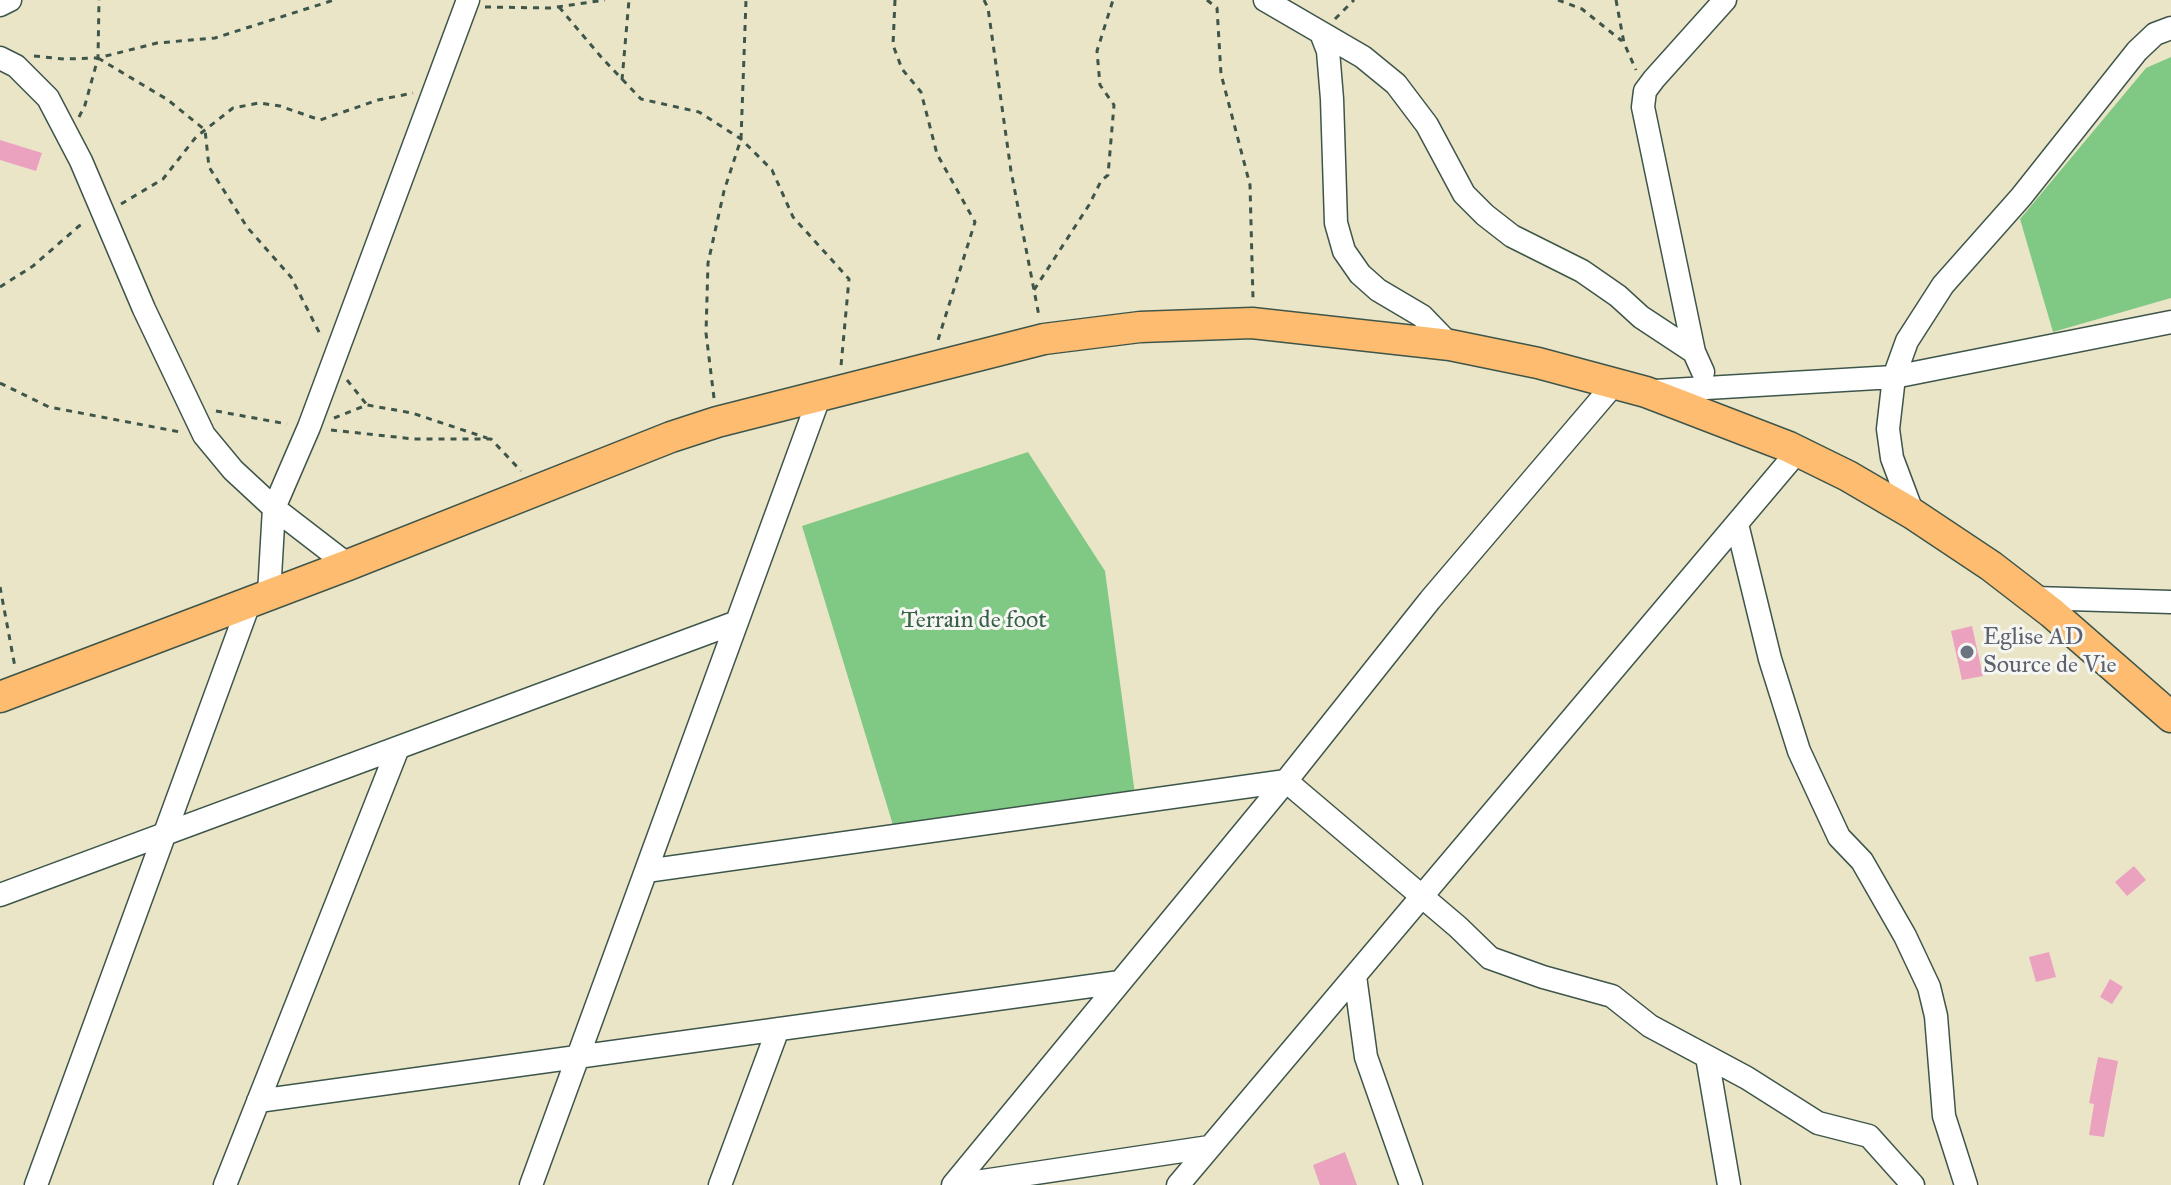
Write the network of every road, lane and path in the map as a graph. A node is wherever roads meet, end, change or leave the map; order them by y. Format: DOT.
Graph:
graph roads {
  1 [pos="10,0"];
  2 [pos="99,0"];
  3 [pos="334,0"];
  4 [pos="605,0"];
  5 [pos="629,0"];
  6 [pos="746,0"];
  7 [pos="895,0"];
  8 [pos="984,0"];
  9 [pos="1113,0"];
  10 [pos="1207,0"];
  11 [pos="1265,0"];
  12 [pos="1354,0"];
  13 [pos="1558,0"];
  14 [pos="1616,0"];
  15 [pos="1725,0"];
  16 [pos="467,4"];
  17 [pos="0,5"];
  18 [pos="559,7"];
  19 [pos="2171,28"];
  20 [pos="1321,33"];
  21 [pos="1624,43"];
  22 [pos="26,55"];
  23 [pos="0,58"];
  24 [pos="98,58"];
  25 [pos="622,80"];
  26 [pos="435,90"];
  27 [pos="1645,91"];
  28 [pos="205,130"];
  29 [pos="69,137"];
  30 [pos="741,139"];
  31 [pos="104,215"];
  32 [pos="0,287"];
  33 [pos="1034,290"];
  34 [pos="2171,322"];
  35 [pos="1252,323"];
  36 [pos="1044,339"];
  37 [pos="1450,345"];
  38 [pos="333,363"];
  39 [pos="929,366"];
  40 [pos="1894,377"];
  41 [pos="0,383"];
  42 [pos="1615,383"];
  43 [pos="829,392"];
  44 [pos="1646,392"];
  45 [pos="187,399"];
  46 [pos="367,405"];
  47 [pos="717,422"];
  48 [pos="309,427"];
  49 [pos="204,435"];
  50 [pos="491,439"];
  51 [pos="1798,451"];
  52 [pos="537,489"];
  53 [pos="274,508"];
  54 [pos="1913,514"];
  55 [pos="1737,524"];
  56 [pos="348,565"];
  57 [pos="0,587"];
  58 [pos="259,598"];
  59 [pos="2034,598"];
  60 [pos="2171,602"];
  61 [pos="737,622"];
  62 [pos="10,694"];
  63 [pos="2171,717"];
  64 [pos="398,748"];
  65 [pos="1286,781"];
  66 [pos="165,835"];
  67 [pos="646,871"];
  68 [pos="0,895"];
  69 [pos="1422,896"];
  70 [pos="1355,976"];
  71 [pos="1120,982"];
  72 [pos="778,1029"];
  73 [pos="578,1057"];
  74 [pos="1707,1057"];
  75 [pos="258,1101"];
  76 [pos="1209,1147"];
  77 [pos="36,1185"];
  78 [pos="225,1185"];
  79 [pos="531,1185"];
  80 [pos="720,1185"];
  81 [pos="954,1185"];
  82 [pos="1178,1185"];
  83 [pos="1411,1185"];
  84 [pos="1729,1185"];
  85 [pos="1913,1185"];
  86 [pos="1966,1185"];
  1 -- 17 [label="street"];
  2 -- 24 [label="path"];
  3 -- 24 [label="path"];
  4 -- 18 [label="path"];
  5 -- 25 [label="path"];
  6 -- 30 [label="path"];
  7 -- 39 [label="path"];
  8 -- 33 [label="path"];
  9 -- 33 [label="path"];
  10 -- 35 [label="path"];
  11 -- 20 [label="street"];
  12 -- 20 [label="path"];
  13 -- 21 [label="path"];
  14 -- 21 [label="path"];
  15 -- 27 [label="street"];
  16 -- 18 [label="path"];
  16 -- 26 [label="street"];
  18 -- 25 [label="path"];
  19 -- 40 [label="street"];
  20 -- 27 [label="street"];
  20 -- 37 [label="street"];
  21 -- 27 [label="path"];
  22 -- 24 [label="path"];
  23 -- 29 [label="street"];
  24 -- 28 [label="path"];
  24 -- 29 [label="path"];
  25 -- 30 [label="path"];
  26 -- 28 [label="path"];
  26 -- 38 [label="street"];
  28 -- 31 [label="path"];
  28 -- 38 [label="path"];
  29 -- 31 [label="street"];
  30 -- 43 [label="path"];
  30 -- 47 [label="path"];
  31 -- 32 [label="path"];
  31 -- 45 [label="street"];
  33 -- 36 [label="path"];
  34 -- 40 [label="street"];
  35 -- 36 [label="main road"];
  35 -- 37 [label="main road"];
  36 -- 39 [label="main road"];
  37 -- 42 [label="main road"];
  38 -- 46 [label="path"];
  38 -- 48 [label="street"];
  39 -- 43 [label="main road"];
  40 -- 44 [label="street"];
  40 -- 54 [label="street"];
  41 -- 49 [label="path"];
  42 -- 44 [label="main road"];
  42 -- 65 [label="street"];
  43 -- 47 [label="main road"];
  43 -- 61 [label="street"];
  44 -- 51 [label="main road"];
  45 -- 48 [label="path"];
  45 -- 49 [label="street"];
  46 -- 48 [label="path"];
  46 -- 50 [label="path"];
  47 -- 52 [label="main road"];
  48 -- 50 [label="path"];
  48 -- 53 [label="street"];
  49 -- 53 [label="street"];
  50 -- 52 [label="path"];
  51 -- 54 [label="main road"];
  51 -- 55 [label="street"];
  52 -- 56 [label="main road"];
  53 -- 56 [label="street"];
  53 -- 58 [label="street"];
  54 -- 59 [label="main road"];
  55 -- 69 [label="street"];
  55 -- 86 [label="street"];
  56 -- 58 [label="main road"];
  57 -- 62 [label="path"];
  58 -- 62 [label="main road"];
  58 -- 66 [label="street"];
  59 -- 60 [label="street"];
  59 -- 63 [label="main road"];
  61 -- 64 [label="street"];
  61 -- 67 [label="street"];
  64 -- 66 [label="street"];
  64 -- 75 [label="street"];
  65 -- 67 [label="street"];
  65 -- 69 [label="street"];
  65 -- 71 [label="street"];
  66 -- 68 [label="street"];
  66 -- 77 [label="street"];
  67 -- 73 [label="street"];
  69 -- 70 [label="street"];
  69 -- 74 [label="street"];
  70 -- 76 [label="street"];
  70 -- 83 [label="street"];
  71 -- 72 [label="street"];
  71 -- 81 [label="street"];
  72 -- 73 [label="street"];
  72 -- 80 [label="street"];
  73 -- 75 [label="street"];
  73 -- 79 [label="street"];
  74 -- 84 [label="street"];
  74 -- 85 [label="street"];
  75 -- 78 [label="street"];
  76 -- 81 [label="street"];
  76 -- 82 [label="street"];
}
